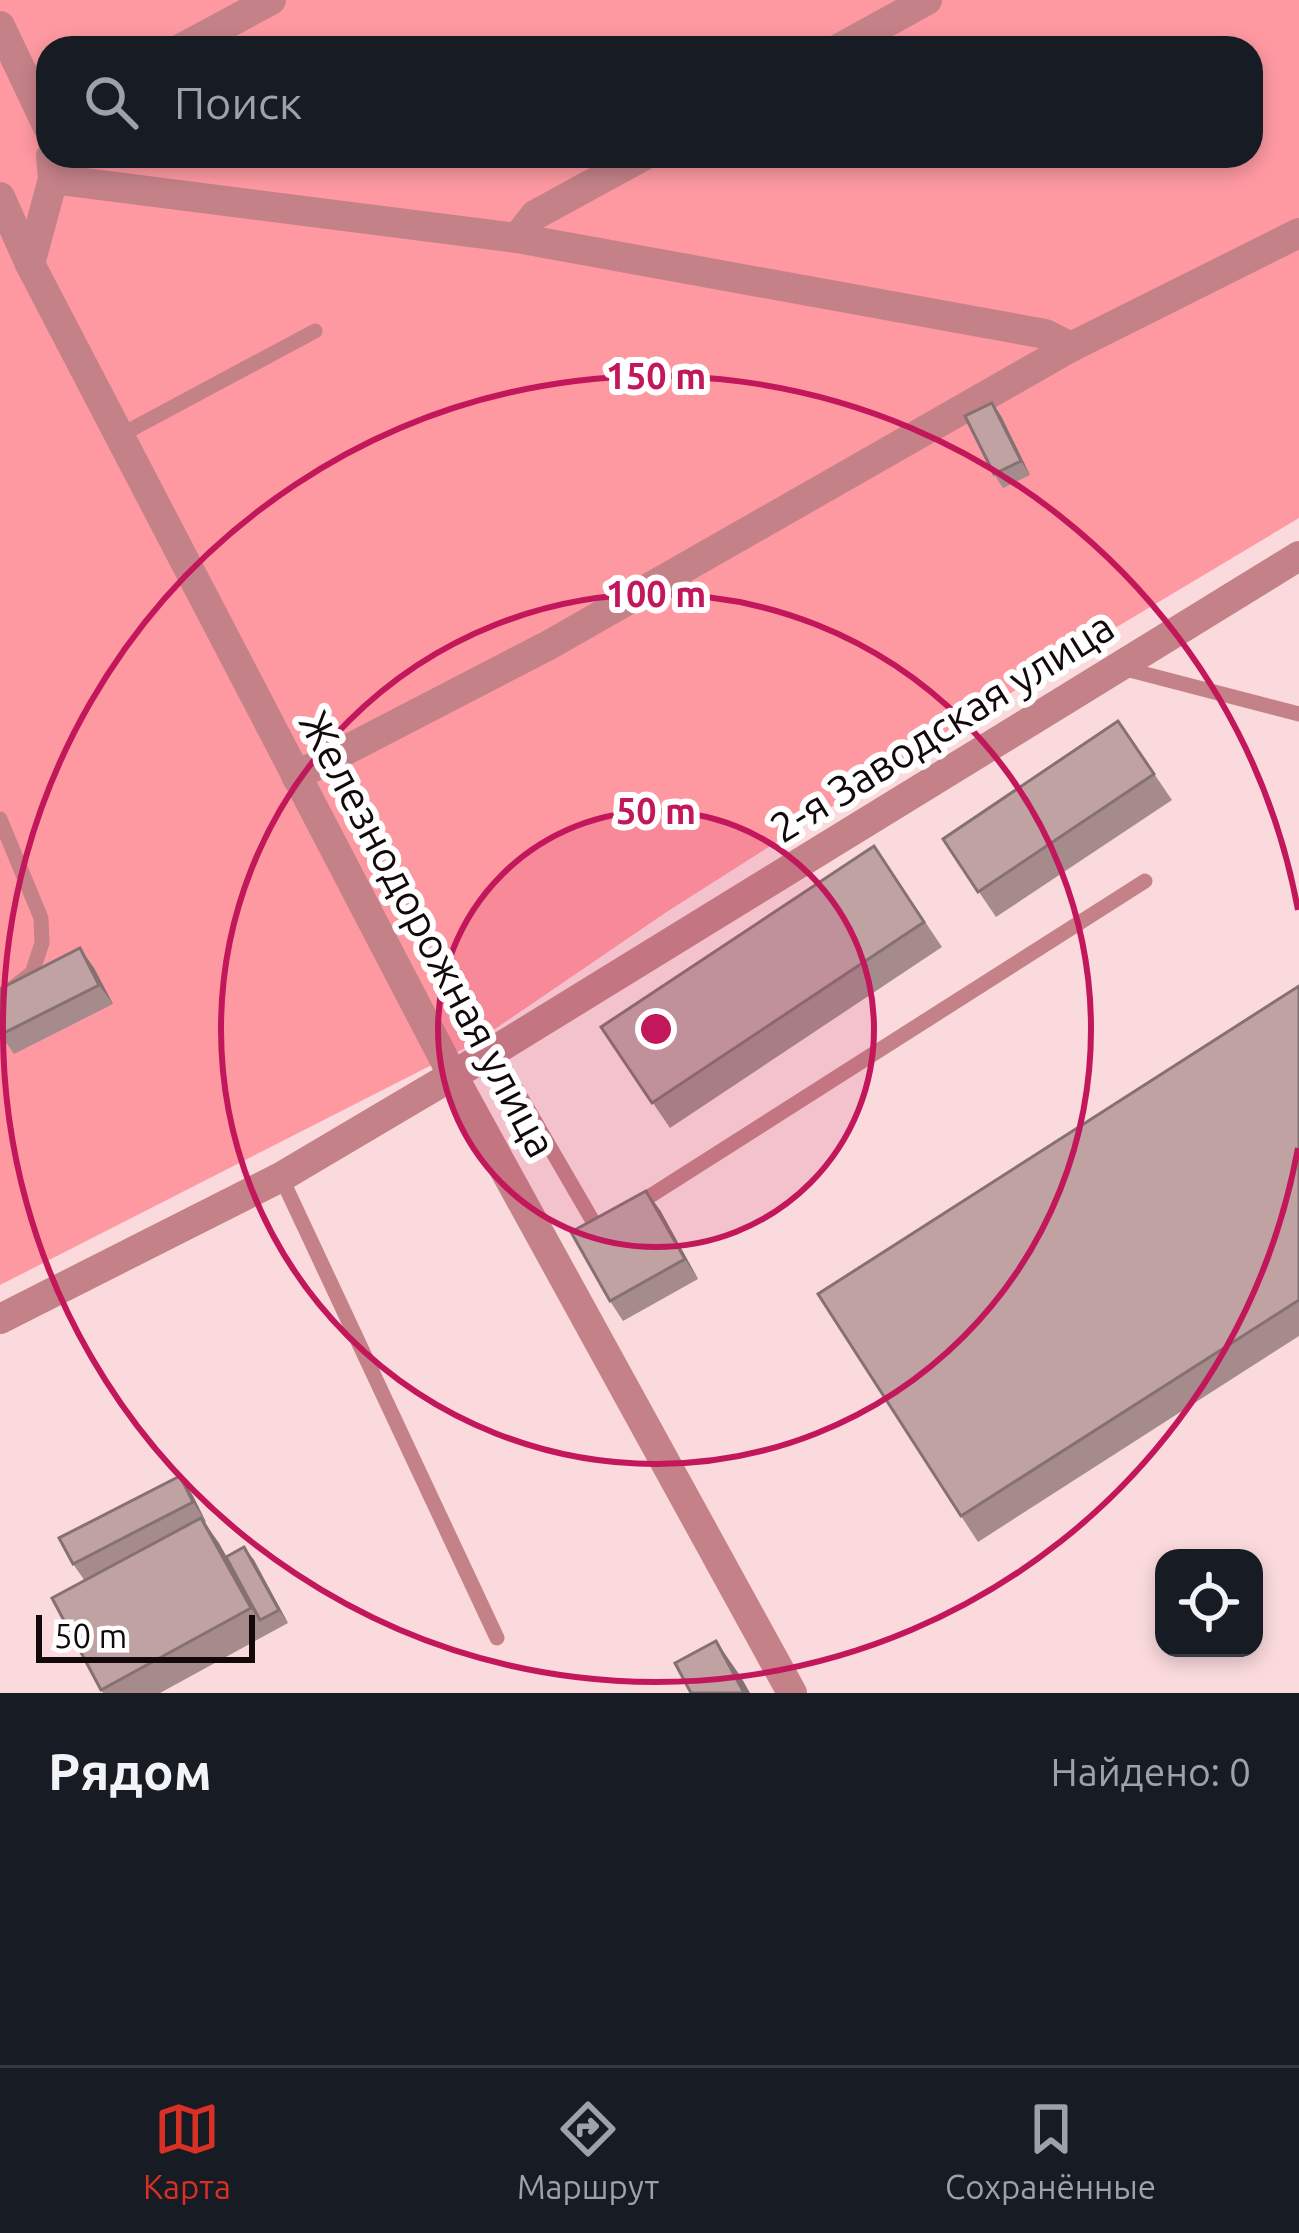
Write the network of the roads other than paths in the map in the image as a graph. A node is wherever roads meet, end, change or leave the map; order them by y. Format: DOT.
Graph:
graph roads {
  1 [pos="271,0"];
  2 [pos="927,0"];
  3 [pos="0,26"];
  4 [pos="204,36"];
  5 [pos="862,36"];
  6 [pos="36,99"];
  7 [pos="52,168"];
  8 [pos="59,168"];
  9 [pos="621,168"];
  10 [pos="1,203"];
  11 [pos="1299,233"];
  12 [pos="517,238"];
  13 [pos="30,265"];
  14 [pos="315,331"];
  15 [pos="1071,347"];
  16 [pos="119,436"];
  17 [pos="1299,556"];
  18 [pos="1119,667"];
  19 [pos="1299,714"];
  20 [pos="296,776"];
  21 [pos="0,819"];
  22 [pos="1144,881"];
  23 [pos="0,998"];
  24 [pos="494,1051"];
  25 [pos="453,1076"];
  26 [pos="281,1177"];
  27 [pos="0,1319"];
  28 [pos="497,1638"];
  29 [pos="792,1693"];
  1 -- 4 [label="street"];
  2 -- 5 [label="street"];
  3 -- 6 [label="street"];
  7 -- 13 [label="street"];
  8 -- 12 [label="street"];
  9 -- 12 [label="street"];
  10 -- 13 [label="street, Железнодорожная улица"];
  11 -- 15 [label="street"];
  12 -- 15 [label="street"];
  13 -- 16 [label="street, Железнодорожная улица"];
  14 -- 16 [label="lane"];
  15 -- 20 [label="street"];
  16 -- 20 [label="street, Железнодорожная улица"];
  17 -- 18 [label="street, 2-я Заводская улица"];
  18 -- 19 [label="lane"];
  18 -- 24 [label="street, 2-я Заводская улица"];
  20 -- 25 [label="street, Железнодорожная улица"];
  21 -- 23 [label="lane"];
  22 -- 24 [label="lane"];
  24 -- 25 [label="street, 2-я Заводская улица"];
  25 -- 26 [label="street, 2-я Заводская улица"];
  25 -- 29 [label="street, Железнодорожная улица"];
  26 -- 27 [label="street, 2-я Заводская улица"];
  26 -- 28 [label="lane"];
}
